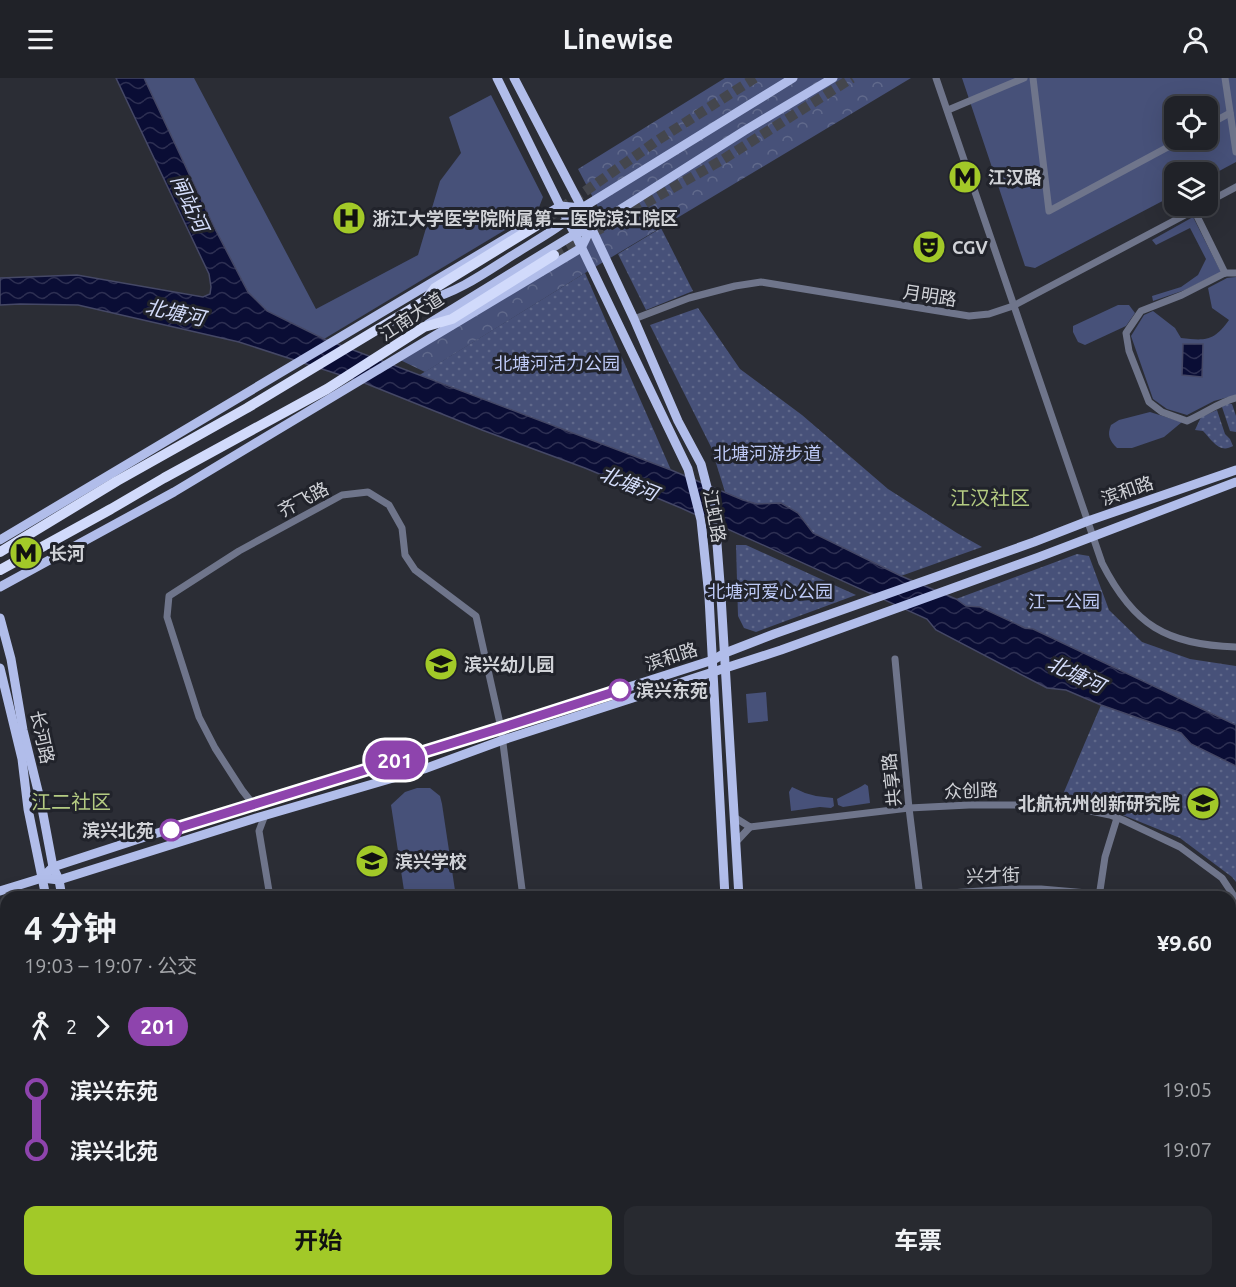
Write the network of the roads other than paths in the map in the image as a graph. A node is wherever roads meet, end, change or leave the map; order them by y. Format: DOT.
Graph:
graph roads {
  1 [pos="514,78"];
  2 [pos="793,78"];
  3 [pos="833,78"];
  4 [pos="936,78"];
  5 [pos="1024,78"];
  6 [pos="1033,78"];
  7 [pos="1225,78"];
  8 [pos="499,82"];
  9 [pos="948,110"];
  10 [pos="1230,113"];
  11 [pos="1218,120"];
  12 [pos="1236,148"];
  13 [pos="1164,149"];
  14 [pos="1236,187"];
  15 [pos="1218,197"];
  16 [pos="560,206"];
  17 [pos="582,208"];
  18 [pos="1183,216"];
  19 [pos="1197,216"];
  20 [pos="568,221"];
  21 [pos="536,226"];
  22 [pos="591,228"];
  23 [pos="575,234"];
  24 [pos="581,248"];
  25 [pos="554,255"];
  26 [pos="1225,273"];
  27 [pos="1236,273"];
  28 [pos="426,300"];
  29 [pos="1013,306"];
  30 [pos="634,319"];
  31 [pos="424,327"];
  32 [pos="1236,398"];
  33 [pos="1236,470"];
  34 [pos="1236,482"];
  35 [pos="78,500"];
  36 [pos="103,514"];
  37 [pos="1088,520"];
  38 [pos="109,528"];
  39 [pos="1093,536"];
  40 [pos="0,540"];
  41 [pos="0,552"];
  42 [pos="0,570"];
  43 [pos="0,587"];
  44 [pos="0,618"];
  45 [pos="1236,647"];
  46 [pos="725,653"];
  47 [pos="895,659"];
  48 [pos="712,660"];
  49 [pos="0,668"];
  50 [pos="725,668"];
  51 [pos="713,672"];
  52 [pos="501,728"];
  53 [pos="503,740"];
  54 [pos="242,790"];
  55 [pos="253,804"];
  56 [pos="239,808"];
  57 [pos="909,808"];
  58 [pos="265,815"];
  59 [pos="734,817"];
  60 [pos="1117,818"];
  61 [pos="245,821"];
  62 [pos="750,827"];
  63 [pos="259,831"];
  64 [pos="736,842"];
  65 [pos="53,867"];
  66 [pos="42,878"];
  67 [pos="59,880"];
  68 [pos="0,891"];
  69 [pos="45,891"];
  70 [pos="61,891"];
  71 [pos="269,891"];
  72 [pos="522,891"];
  73 [pos="725,891"];
  74 [pos="739,891"];
  75 [pos="919,891"];
  76 [pos="999,891"];
  77 [pos="1054,891"];
  78 [pos="1100,891"];
  79 [pos="1231,891"];
  1 -- 8 [label="street"];
  1 -- 17 [label="main road, 江虹路"];
  2 -- 17 [label="main road, 江南大道"];
  3 -- 22 [label="main road, 江南大道"];
  4 -- 9 [label="street"];
  5 -- 9 [label="street"];
  6 -- 13 [label="street"];
  7 -- 10 [label="street"];
  8 -- 16 [label="main road, 江虹路"];
  9 -- 29 [label="street"];
  10 -- 11 [label="street"];
  10 -- 12 [label="street"];
  14 -- 15 [label="street"];
  16 -- 17 [label="main road"];
  16 -- 20 [label="main road, 江虹路"];
  16 -- 35 [label="main road"];
  17 -- 20 [label="main road, 江南大道"];
  17 -- 22 [label="main road, 江虹路"];
  18 -- 29 [label="street, 月明路"];
  19 -- 26 [label="street"];
  20 -- 23 [label="main road, 江虹路"];
  20 -- 28 [label="main road, 江南大道"];
  21 -- 28 [label="highway"];
  22 -- 23 [label="main road, 江南大道"];
  22 -- 24 [label="main road"];
  22 -- 30 [label="main road, 江虹路"];
  23 -- 24 [label="main road, 江虹路"];
  23 -- 31 [label="main road, 江南大道"];
  24 -- 38 [label="main road"];
  24 -- 48 [label="main road, 江虹路"];
  25 -- 31 [label="highway"];
  26 -- 27 [label="street"];
  26 -- 32 [label="street"];
  28 -- 35 [label="highway, 江南大道"];
  29 -- 30 [label="street, 月明路"];
  29 -- 37 [label="street"];
  30 -- 46 [label="main road, 江虹路"];
  31 -- 36 [label="highway, 江南大道"];
  33 -- 37 [label="main road, 滨和路"];
  34 -- 39 [label="main road, 滨和路"];
  35 -- 40 [label="main road"];
  35 -- 41 [label="highway, 江南大道"];
  36 -- 38 [label="main road"];
  36 -- 42 [label="highway, 江南大道"];
  37 -- 39 [label="street"];
  37 -- 46 [label="main road, 滨和路"];
  38 -- 43 [label="main road"];
  39 -- 45 [label="street"];
  39 -- 50 [label="main road, 滨和路"];
  44 -- 65 [label="main road, 长河路"];
  46 -- 48 [label="main road, 滨和路"];
  46 -- 50 [label="main road, 江虹路"];
  47 -- 57 [label="street, 共享路"];
  48 -- 51 [label="main road, 江虹路"];
  48 -- 52 [label="main road, 滨和路"];
  49 -- 66 [label="main road, 长河路"];
  50 -- 51 [label="main road, 滨和路"];
  50 -- 59 [label="main road, 江虹路"];
  51 -- 53 [label="main road, 滨和路"];
  51 -- 73 [label="main road, 江虹路"];
  52 -- 53 [label="street, 齐飞路"];
  52 -- 54 [label="street, 齐飞路"];
  52 -- 55 [label="main road, 滨和路"];
  53 -- 58 [label="main road, 滨和路"];
  53 -- 72 [label="street, 齐飞路"];
  54 -- 55 [label="street, 齐飞路"];
  54 -- 56 [label="street"];
  55 -- 56 [label="main road, 滨和路"];
  56 -- 65 [label="main road, 滨和路"];
  57 -- 60 [label="street, 众创路"];
  57 -- 62 [label="street, 众创路"];
  57 -- 75 [label="street, 共享路"];
  58 -- 61 [label="main road, 滨和路"];
  58 -- 63 [label="street"];
  59 -- 62 [label="street"];
  59 -- 64 [label="main road, 江虹路"];
  60 -- 78 [label="street"];
  60 -- 79 [label="street, 众创路"];
  61 -- 63 [label="street"];
  61 -- 67 [label="main road, 滨和路"];
  62 -- 64 [label="street"];
  63 -- 71 [label="street"];
  64 -- 74 [label="main road, 江虹路"];
  65 -- 66 [label="main road, 滨和路"];
  65 -- 67 [label="main road, 长河路"];
  66 -- 67 [label="main road, 滨和路"];
  66 -- 68 [label="main road, 滨和路"];
  66 -- 69 [label="main road, 长河路"];
  67 -- 70 [label="main road, 长河路"];
  76 -- 77 [label="street, 兴才街"];
}
